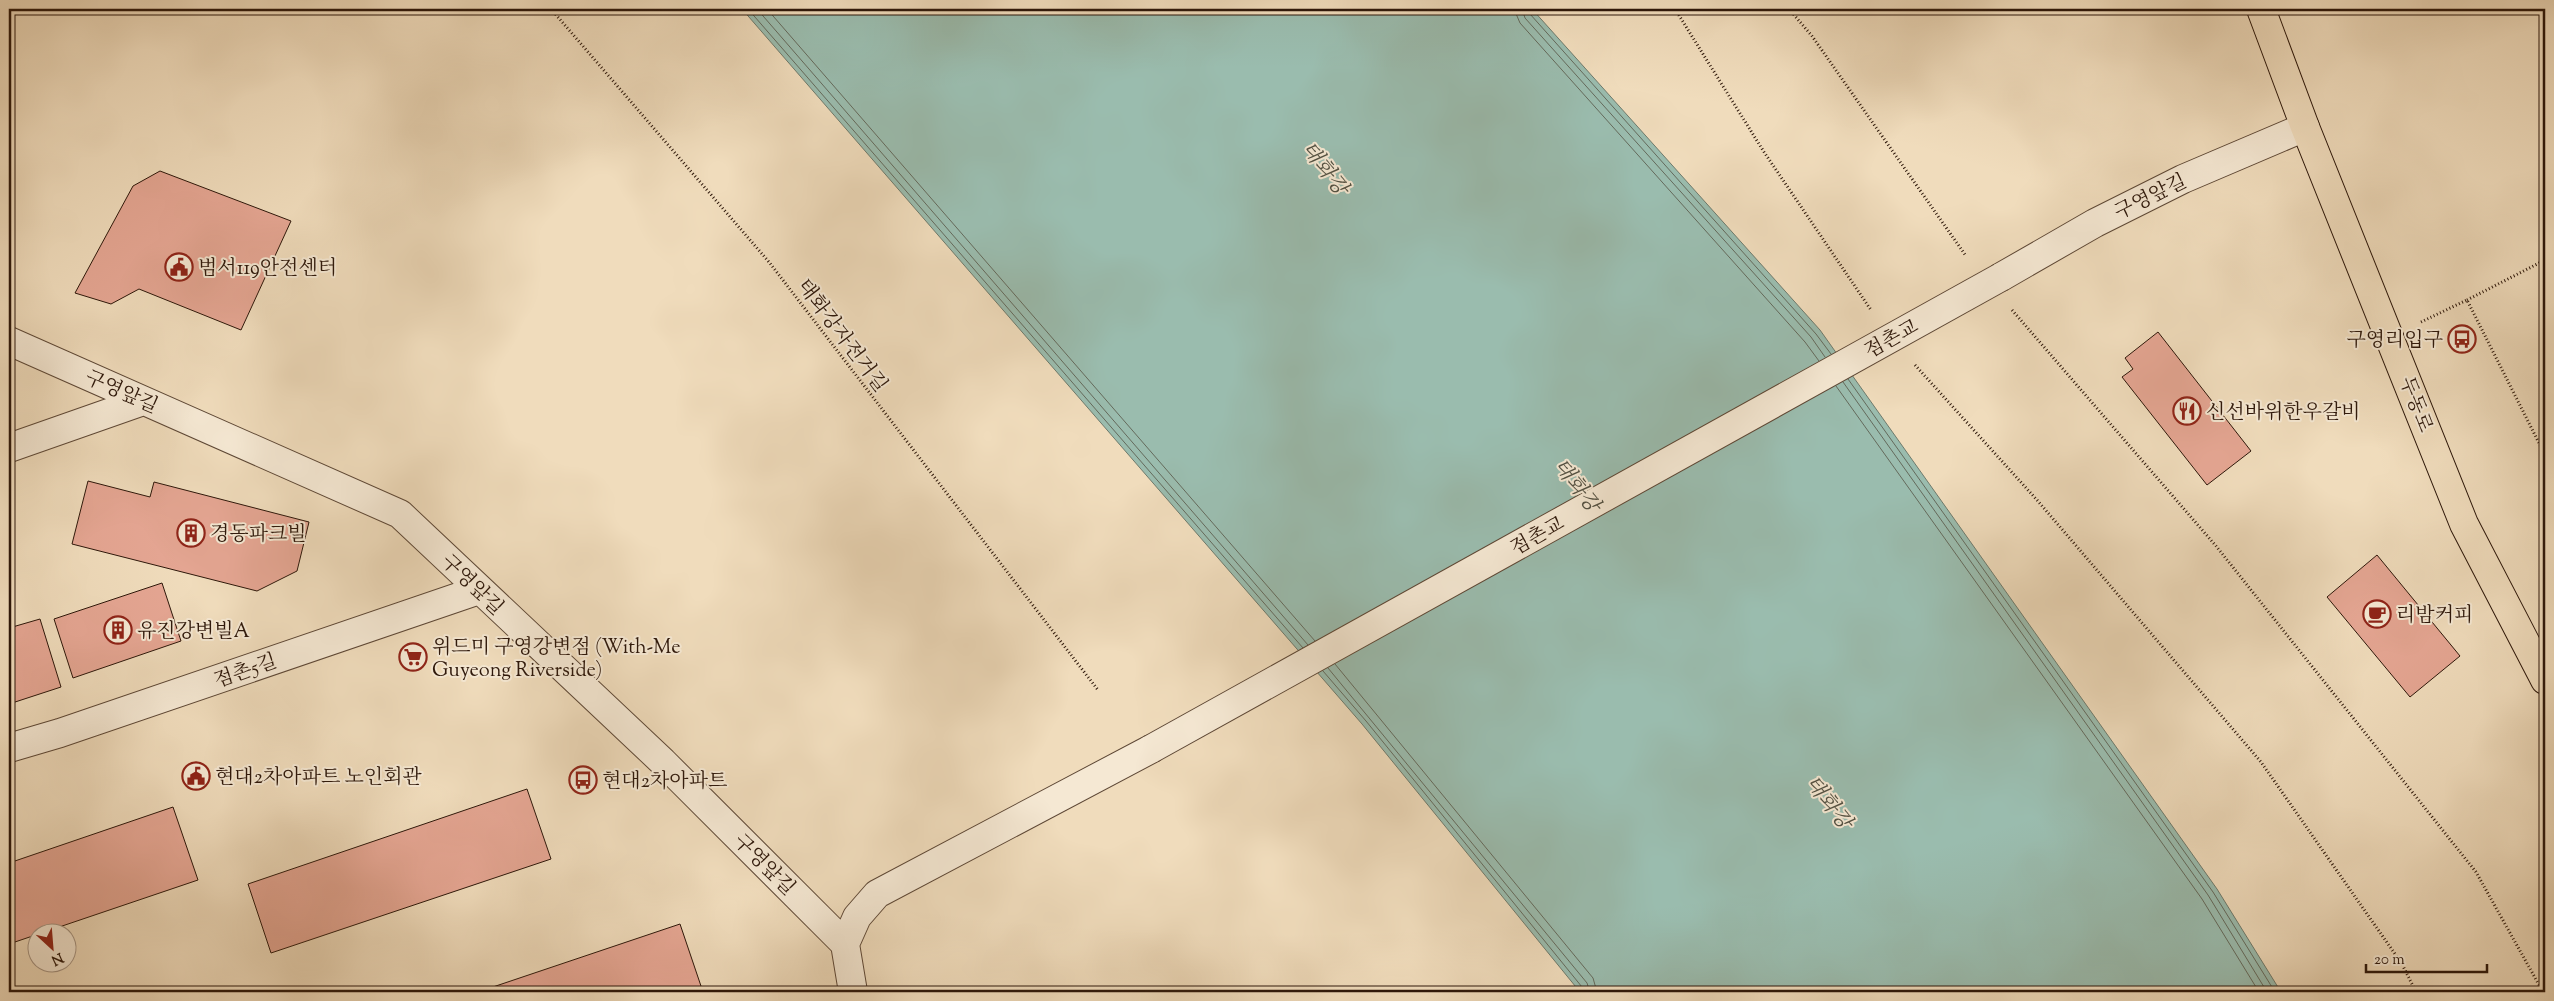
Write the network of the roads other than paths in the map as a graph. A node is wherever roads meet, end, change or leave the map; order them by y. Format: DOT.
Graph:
graph roads {
  1 [pos="2261,9"];
  2 [pos="2305,127"];
  3 [pos="2004,290"];
  4 [pos="9,341"];
  5 [pos="142,401"];
  6 [pos="9,448"];
  7 [pos="479,590"];
  8 [pos="2545,680"];
  9 [pos="9,748"];
  10 [pos="845,944"];
  11 [pos="853,992"];
  1 -- 2 [label="main road, 두동로"];
  2 -- 3 [label="street, 구영앞길"];
  2 -- 8 [label="main road, 두동로"];
  3 -- 10 [label="street, 점촌교, bridge"];
  4 -- 5 [label="street, 구영앞길"];
  5 -- 6 [label="street"];
  5 -- 7 [label="street, 구영앞길"];
  7 -- 9 [label="street, 점촌5길"];
  7 -- 10 [label="street, 구영앞길"];
  10 -- 11 [label="street"];
}
